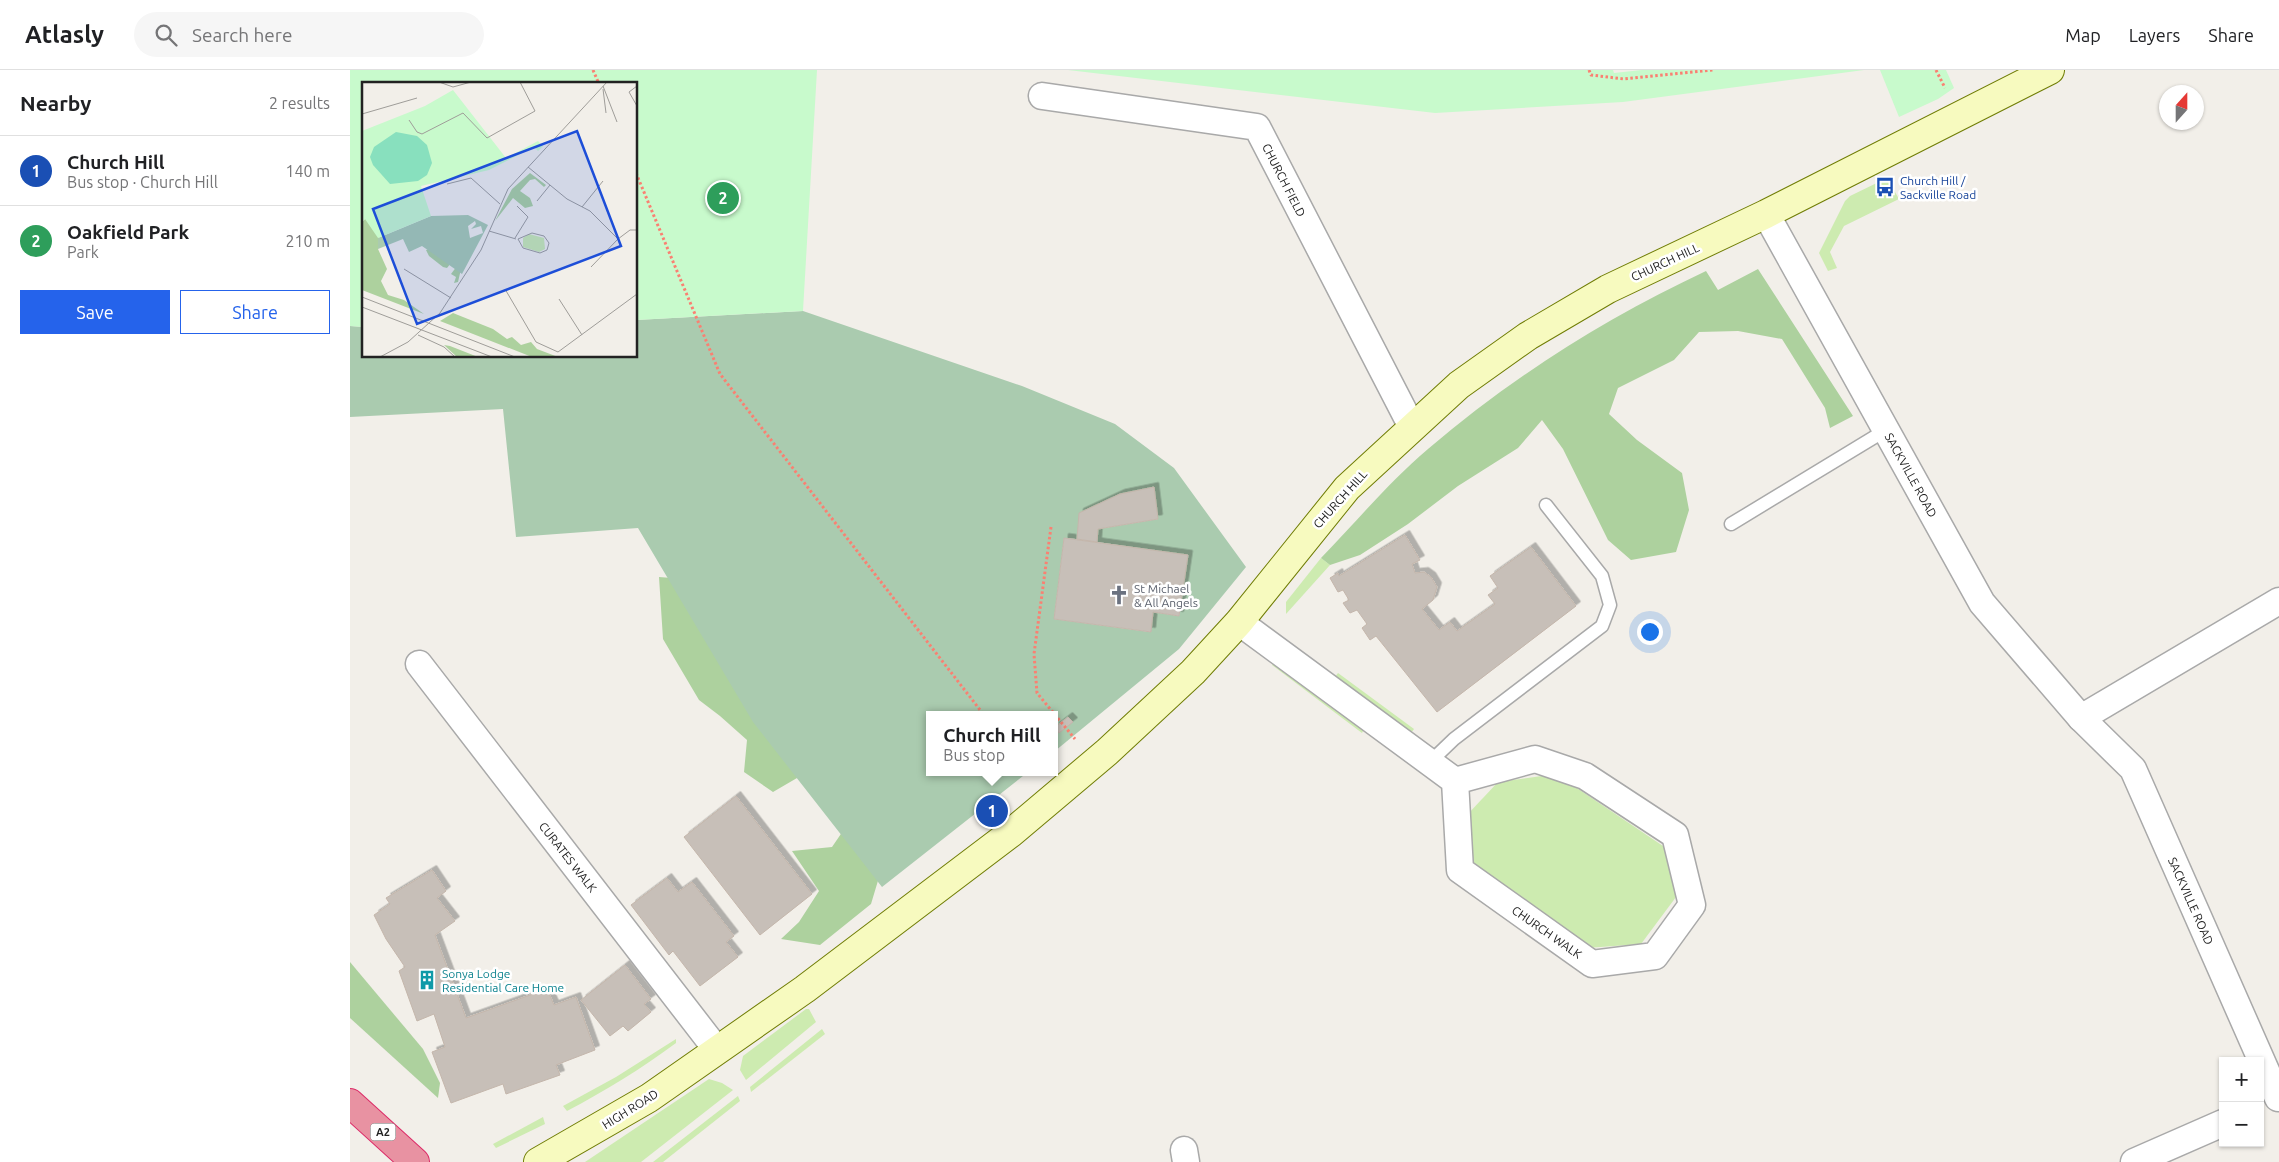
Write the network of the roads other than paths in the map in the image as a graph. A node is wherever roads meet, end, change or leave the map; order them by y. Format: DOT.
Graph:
graph roads {
  1 [pos="2050,70"];
  2 [pos="1042,96"];
  3 [pos="1766,214"];
  4 [pos="1412,427"];
  5 [pos="1886,430"];
  6 [pos="1546,505"];
  7 [pos="1731,524"];
  8 [pos="2279,601"];
  9 [pos="1239,622"];
  10 [pos="419,664"];
  11 [pos="2081,718"];
  12 [pos="1429,763"];
  13 [pos="1455,781"];
  14 [pos="717,1050"];
  15 [pos="2272,1101"];
  16 [pos="350,1103"];
  17 [pos="2219,1125"];
  18 [pos="415,1162"];
  19 [pos="538,1162"];
  20 [pos="2134,1162"];
  1 -- 3 [label="main road, CHURCH HILL"];
  2 -- 4 [label="street, CHURCH FIELD"];
  3 -- 4 [label="main road, CHURCH HILL"];
  3 -- 5 [label="street, SACKVILLE ROAD"];
  4 -- 9 [label="main road, CHURCH HILL"];
  5 -- 7 [label="lane"];
  5 -- 11 [label="street, SACKVILLE ROAD"];
  6 -- 12 [label="lane"];
  8 -- 11 [label="street"];
  9 -- 12 [label="street"];
  9 -- 14 [label="main road, CHURCH HILL"];
  10 -- 14 [label="street, CURATES WALK"];
  11 -- 15 [label="street, SACKVILLE ROAD"];
  12 -- 13 [label="street"];
  13 -- 13 [label="street, CHURCH WALK"];
  14 -- 19 [label="main road, HIGH ROAD"];
  16 -- 18 [label="highway, A2"];
  17 -- 20 [label="street"];
}
